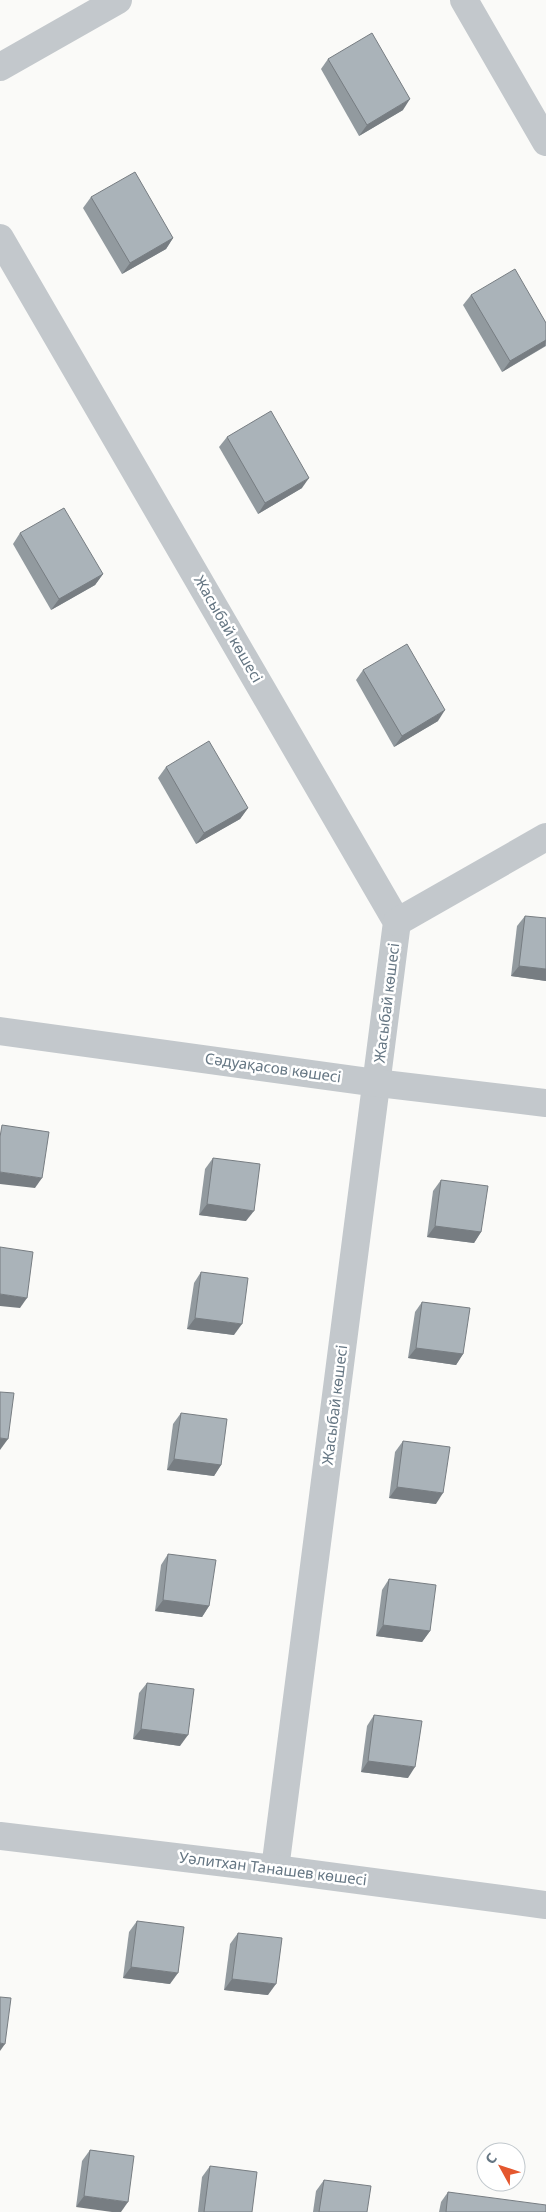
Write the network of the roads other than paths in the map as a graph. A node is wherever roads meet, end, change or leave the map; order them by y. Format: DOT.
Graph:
graph roads {
  1 [pos="118,0"];
  2 [pos="464,0"];
  3 [pos="0,67"];
  4 [pos="546,142"];
  5 [pos="0,238"];
  6 [pos="546,837"];
  7 [pos="397,922"];
  8 [pos="0,1031"];
  9 [pos="377,1083"];
  10 [pos="546,1103"];
  11 [pos="0,1836"];
  12 [pos="275,1869"];
  13 [pos="546,1905"];
  1 -- 3 [label="street"];
  2 -- 4 [label="street"];
  5 -- 7 [label="street, Жасыбай көшесі"];
  6 -- 7 [label="street"];
  7 -- 9 [label="street, Жасыбай көшесі"];
  8 -- 9 [label="street, Сәдуақасов көшесі"];
  9 -- 10 [label="street, Сәдуақасов көшесі"];
  9 -- 12 [label="street, Жасыбай көшесі"];
  11 -- 12 [label="street, Уәлитхан Танашев көшесі"];
  12 -- 13 [label="street, Уәлитхан Танашев көшесі"];
}
